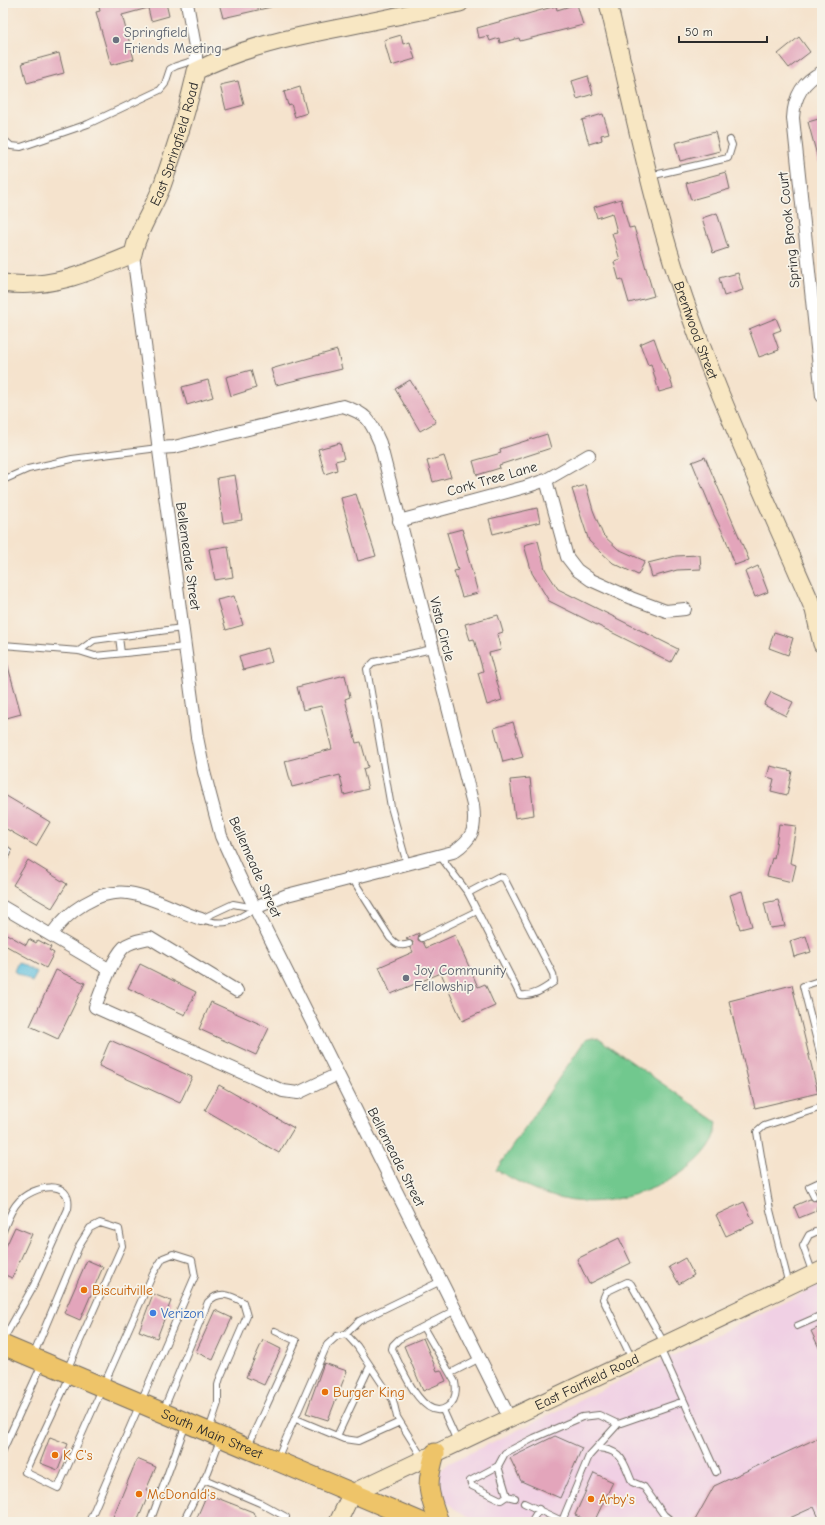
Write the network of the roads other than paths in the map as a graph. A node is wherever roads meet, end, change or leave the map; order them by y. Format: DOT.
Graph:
graph roads {
  1 [pos="187,3"];
  2 [pos="460,3"];
  3 [pos="608,3"];
  4 [pos="196,66"];
  5 [pos="822,72"];
  6 [pos="3,139"];
  7 [pos="730,140"];
  8 [pos="650,176"];
  9 [pos="133,254"];
  10 [pos="3,283"];
  11 [pos="822,396"];
  12 [pos="158,448"];
  13 [pos="589,455"];
  14 [pos="3,480"];
  15 [pos="546,480"];
  16 [pos="400,522"];
  17 [pos="685,609"];
  18 [pos="818,609"];
  19 [pos="182,628"];
  20 [pos="119,637"];
  21 [pos="822,644"];
  22 [pos="3,645"];
  23 [pos="185,647"];
  24 [pos="432,649"];
  25 [pos="79,651"];
  26 [pos="120,653"];
  27 [pos="3,851"];
  28 [pos="3,855"];
  29 [pos="440,856"];
  30 [pos="407,864"];
  31 [pos="352,878"];
  32 [pos="468,893"];
  33 [pos="3,908"];
  34 [pos="255,908"];
  35 [pos="477,911"];
  36 [pos="201,919"];
  37 [pos="51,935"];
  38 [pos="422,938"];
  39 [pos="409,944"];
  40 [pos="110,970"];
  41 [pos="822,980"];
  42 [pos="237,991"];
  43 [pos="822,1061"];
  44 [pos="338,1074"];
  45 [pos="822,1107"];
  46 [pos="822,1181"];
  47 [pos="814,1197"];
  48 [pos="822,1229"];
  49 [pos="3,1231"];
  50 [pos="818,1272"];
  51 [pos="441,1281"];
  52 [pos="789,1286"];
  53 [pos="456,1310"];
  54 [pos="822,1315"];
  55 [pos="797,1326"];
  56 [pos="423,1327"];
  57 [pos="275,1331"];
  58 [pos="346,1334"];
  59 [pos="3,1340"];
  60 [pos="3,1345"];
  61 [pos="662,1345"];
  62 [pos="480,1358"];
  63 [pos="632,1359"];
  64 [pos="38,1360"];
  65 [pos="370,1366"];
  66 [pos="69,1373"];
  67 [pos="451,1373"];
  68 [pos="104,1387"];
  69 [pos="684,1401"];
  70 [pos="142,1403"];
  71 [pos="443,1410"];
  72 [pos="163,1412"];
  73 [pos="509,1417"];
  74 [pos="296,1419"];
  75 [pos="187,1422"];
  76 [pos="400,1422"];
  77 [pos="618,1424"];
  78 [pos="215,1434"];
  79 [pos="337,1436"];
  80 [pos="457,1442"];
  81 [pos="247,1448"];
  82 [pos="597,1448"];
  83 [pos="3,1450"];
  84 [pos="429,1456"];
  85 [pos="277,1461"];
  86 [pos="498,1466"];
  87 [pos="716,1472"];
  88 [pos="204,1480"];
  89 [pos="352,1493"];
  90 [pos="507,1496"];
  91 [pos="515,1498"];
  92 [pos="524,1503"];
  93 [pos="539,1509"];
  94 [pos="89,1522"];
  95 [pos="150,1522"];
  96 [pos="183,1522"];
  97 [pos="284,1522"];
  98 [pos="338,1522"];
  99 [pos="421,1522"];
  100 [pos="439,1522"];
  101 [pos="531,1522"];
  102 [pos="673,1522"];
  1 -- 4 [label="street"];
  2 -- 4 [label="main road, East Springfield Road"];
  3 -- 8 [label="main road, Brentwood Street"];
  4 -- 6 [label="lane"];
  4 -- 9 [label="main road, East Springfield Road"];
  5 -- 11 [label="street, Spring Brook Court"];
  7 -- 8 [label="lane"];
  8 -- 18 [label="main road, Brentwood Street"];
  9 -- 10 [label="main road"];
  9 -- 12 [label="street, Bellemeade Street"];
  12 -- 14 [label="lane"];
  12 -- 16 [label="street, Vista Circle"];
  12 -- 19 [label="street, Bellemeade Street"];
  13 -- 15 [label="street, Cork Tree Lane"];
  15 -- 16 [label="street, Cork Tree Lane"];
  15 -- 17 [label="street"];
  16 -- 24 [label="street, Vista Circle"];
  18 -- 21 [label="main road, Brentwood Street"];
  19 -- 20 [label="lane"];
  19 -- 23 [label="street, Bellemeade Street"];
  20 -- 25 [label="lane"];
  20 -- 26 [label="lane"];
  22 -- 25 [label="lane"];
  23 -- 26 [label="lane"];
  23 -- 34 [label="street, Bellemeade Street"];
  24 -- 29 [label="street, Vista Circle"];
  24 -- 30 [label="lane"];
  25 -- 26 [label="lane"];
  27 -- 28 [label="street"];
  29 -- 30 [label="street, Vista Circle"];
  29 -- 32 [label="lane"];
  30 -- 31 [label="street, Vista Circle"];
  31 -- 34 [label="street, Vista Circle"];
  31 -- 39 [label="lane"];
  32 -- 35 [label="lane"];
  32 -- 35 [label="lane"];
  33 -- 37 [label="street"];
  34 -- 36 [label="lane"];
  34 -- 36 [label="lane"];
  34 -- 44 [label="street, Bellemeade Street"];
  35 -- 38 [label="lane"];
  36 -- 37 [label="street"];
  37 -- 40 [label="street"];
  40 -- 42 [label="street"];
  40 -- 44 [label="street"];
  41 -- 43 [label="lane"];
  44 -- 51 [label="street, Bellemeade Street"];
  45 -- 52 [label="lane"];
  46 -- 47 [label="lane"];
  48 -- 50 [label="lane"];
  49 -- 59 [label="lane"];
  50 -- 52 [label="main road, East Fairfield Road"];
  51 -- 53 [label="street, Bellemeade Street"];
  51 -- 58 [label="lane"];
  52 -- 61 [label="main road, East Fairfield Road"];
  53 -- 56 [label="lane"];
  53 -- 62 [label="street, Bellemeade Street"];
  54 -- 55 [label="lane"];
  56 -- 67 [label="lane"];
  56 -- 71 [label="lane"];
  57 -- 81 [label="lane"];
  58 -- 65 [label="lane"];
  58 -- 74 [label="lane"];
  60 -- 64 [label="main road, South Main Street"];
  61 -- 63 [label="main road, East Fairfield Road"];
  61 -- 63 [label="lane"];
  61 -- 69 [label="lane"];
  62 -- 67 [label="lane"];
  62 -- 73 [label="street, Bellemeade Street"];
  63 -- 73 [label="main road, East Fairfield Road"];
  64 -- 66 [label="main road, South Main Street"];
  64 -- 66 [label="lane"];
  64 -- 83 [label="lane"];
  65 -- 76 [label="lane"];
  65 -- 79 [label="lane"];
  66 -- 68 [label="main road, South Main Street"];
  66 -- 68 [label="lane"];
  67 -- 71 [label="lane"];
  68 -- 70 [label="main road, South Main Street"];
  68 -- 70 [label="lane"];
  69 -- 77 [label="lane"];
  69 -- 87 [label="lane"];
  70 -- 72 [label="main road, South Main Street"];
  70 -- 94 [label="lane"];
  71 -- 80 [label="lane"];
  72 -- 75 [label="main road, South Main Street"];
  72 -- 78 [label="lane"];
  73 -- 80 [label="main road, East Fairfield Road"];
  74 -- 79 [label="lane"];
  74 -- 85 [label="lane"];
  75 -- 78 [label="main road, South Main Street"];
  75 -- 95 [label="lane"];
  76 -- 79 [label="lane"];
  76 -- 84 [label="lane"];
  77 -- 82 [label="lane"];
  77 -- 86 [label="lane"];
  78 -- 81 [label="main road, South Main Street"];
  78 -- 88 [label="lane"];
  80 -- 84 [label="main road, East Fairfield Road"];
  81 -- 85 [label="main road, South Main Street"];
  82 -- 93 [label="lane"];
  82 -- 102 [label="lane"];
  84 -- 89 [label="main road, East Fairfield Road"];
  84 -- 100 [label="main road"];
  85 -- 89 [label="main road, South Main Street"];
  86 -- 90 [label="lane"];
  86 -- 90 [label="lane"];
  88 -- 96 [label="lane"];
  88 -- 97 [label="lane"];
  89 -- 98 [label="main road"];
  89 -- 99 [label="main road, South Main Street"];
  90 -- 91 [label="lane"];
  92 -- 93 [label="lane"];
  93 -- 101 [label="lane"];
}
